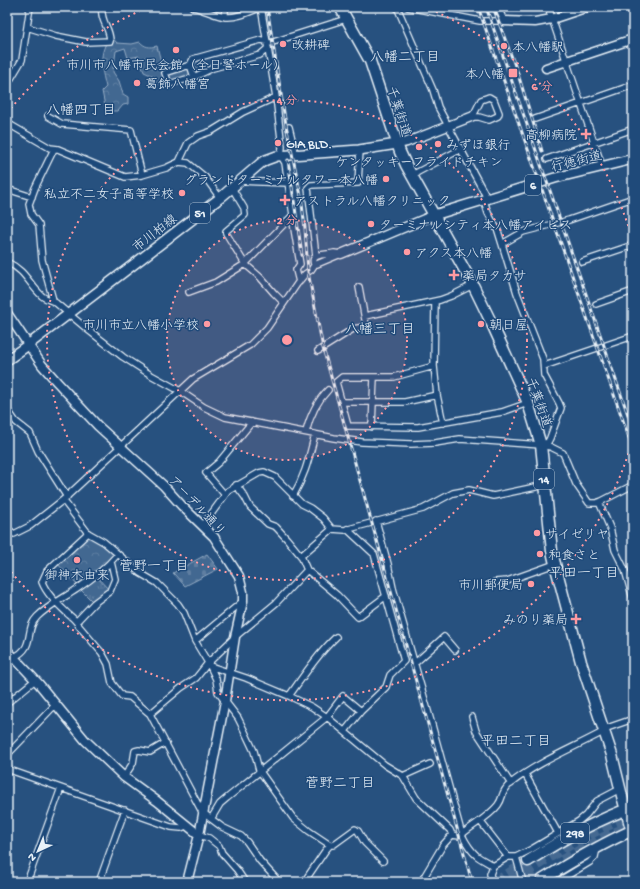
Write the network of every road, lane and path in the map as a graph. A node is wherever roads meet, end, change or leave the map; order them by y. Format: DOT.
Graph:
graph roads {
  1 [pos="30,7"];
  2 [pos="102,7"];
  3 [pos="193,7"];
  4 [pos="225,7"];
  5 [pos="261,7"];
  6 [pos="340,7"];
  7 [pos="397,7"];
  8 [pos="408,7"];
  9 [pos="498,7"];
  10 [pos="548,7"];
  11 [pos="588,7"];
  12 [pos="225,17"];
  13 [pos="346,19"];
  14 [pos="552,19"];
  15 [pos="504,22"];
  16 [pos="26,27"];
  17 [pos="633,39"];
  18 [pos="267,44"];
  19 [pos="567,62"];
  20 [pos="190,65"];
  21 [pos="546,68"];
  22 [pos="194,77"];
  23 [pos="633,84"];
  24 [pos="7,85"];
  25 [pos="276,97"];
  26 [pos="581,103"];
  27 [pos="48,116"];
  28 [pos="471,117"];
  29 [pos="535,119"];
  30 [pos="7,123"];
  31 [pos="448,125"];
  32 [pos="289,127"];
  33 [pos="633,129"];
  34 [pos="594,142"];
  35 [pos="397,144"];
  36 [pos="54,149"];
  37 [pos="461,149"];
  38 [pos="360,150"];
  39 [pos="281,156"];
  40 [pos="296,156"];
  41 [pos="547,159"];
  42 [pos="633,159"];
  43 [pos="179,162"];
  44 [pos="602,166"];
  45 [pos="416,172"];
  46 [pos="142,175"];
  47 [pos="239,181"];
  48 [pos="288,183"];
  49 [pos="232,188"];
  50 [pos="7,189"];
  51 [pos="32,196"];
  52 [pos="220,198"];
  53 [pos="633,198"];
  54 [pos="486,199"];
  55 [pos="434,215"];
  56 [pos="292,217"];
  57 [pos="502,244"];
  58 [pos="633,245"];
  59 [pos="341,254"];
  60 [pos="316,256"];
  61 [pos="7,262"];
  62 [pos="582,262"];
  63 [pos="245,264"];
  64 [pos="315,264"];
  65 [pos="298,282"];
  66 [pos="473,285"];
  67 [pos="359,287"];
  68 [pos="633,291"];
  69 [pos="189,292"];
  70 [pos="53,300"];
  71 [pos="435,302"];
  72 [pos="284,303"];
  73 [pos="596,304"];
  74 [pos="7,312"];
  75 [pos="69,314"];
  76 [pos="365,316"];
  77 [pos="633,336"];
  78 [pos="28,345"];
  79 [pos="318,351"];
  80 [pos="7,360"];
  81 [pos="434,366"];
  82 [pos="544,366"];
  83 [pos="374,377"];
  84 [pos="328,390"];
  85 [pos="180,391"];
  86 [pos="437,395"];
  87 [pos="341,402"];
  88 [pos="373,402"];
  89 [pos="528,403"];
  90 [pos="7,409"];
  91 [pos="252,422"];
  92 [pos="443,423"];
  93 [pos="372,427"];
  94 [pos="306,432"];
  95 [pos="315,434"];
  96 [pos="541,445"];
  97 [pos="121,447"];
  98 [pos="236,485"];
  99 [pos="633,485"];
  100 [pos="545,486"];
  101 [pos="225,495"];
  102 [pos="293,496"];
  103 [pos="65,499"];
  104 [pos="599,502"];
  105 [pos="376,521"];
  106 [pos="203,525"];
  107 [pos="7,528"];
  108 [pos="332,529"];
  109 [pos="347,529"];
  110 [pos="88,533"];
  111 [pos="117,555"];
  112 [pos="301,556"];
  113 [pos="111,562"];
  114 [pos="555,564"];
  115 [pos="307,570"];
  116 [pos="495,582"];
  117 [pos="386,596"];
  118 [pos="633,599"];
  119 [pos="243,601"];
  120 [pos="56,602"];
  121 [pos="77,621"];
  122 [pos="235,637"];
  123 [pos="336,637"];
  124 [pos="195,641"];
  125 [pos="7,650"];
  126 [pos="455,650"];
  127 [pos="14,657"];
  128 [pos="414,664"];
  129 [pos="209,665"];
  130 [pos="230,672"];
  131 [pos="35,680"];
  132 [pos="289,696"];
  133 [pos="225,701"];
  134 [pos="7,703"];
  135 [pos="56,704"];
  136 [pos="361,711"];
  137 [pos="150,714"];
  138 [pos="327,717"];
  139 [pos="472,717"];
  140 [pos="633,719"];
  141 [pos="604,728"];
  142 [pos="345,732"];
  143 [pos="164,743"];
  144 [pos="7,755"];
  145 [pos="430,764"];
  146 [pos="7,769"];
  147 [pos="259,770"];
  148 [pos="525,774"];
  149 [pos="403,776"];
  150 [pos="124,777"];
  151 [pos="511,784"];
  152 [pos="61,788"];
  153 [pos="620,789"];
  154 [pos="629,808"];
  155 [pos="125,810"];
  156 [pos="202,812"];
  157 [pos="211,819"];
  158 [pos="480,821"];
  159 [pos="582,825"];
  160 [pos="186,826"];
  161 [pos="633,832"];
  162 [pos="558,833"];
  163 [pos="452,834"];
  164 [pos="199,835"];
  165 [pos="462,835"];
  166 [pos="330,846"];
  167 [pos="598,848"];
  168 [pos="556,849"];
  169 [pos="508,857"];
  170 [pos="516,857"];
  171 [pos="562,860"];
  172 [pos="383,861"];
  173 [pos="493,866"];
  174 [pos="566,876"];
  175 [pos="27,882"];
  176 [pos="99,882"];
  177 [pos="186,882"];
  178 [pos="245,882"];
  179 [pos="278,882"];
  180 [pos="304,882"];
  181 [pos="421,882"];
  182 [pos="492,882"];
  183 [pos="523,882"];
  184 [pos="557,882"];
  185 [pos="570,882"];
  1 -- 16 [label="street"];
  2 -- 16 [label="street"];
  3 -- 12 [label="street"];
  4 -- 12 [label="street"];
  5 -- 12 [label="street"];
  5 -- 18 [label="street"];
  6 -- 13 [label="highway, 千葉街道 / 14"];
  7 -- 31 [label="street"];
  8 -- 15 [label="street"];
  9 -- 15 [label="street"];
  10 -- 14 [label="street"];
  11 -- 14 [label="street"];
  13 -- 18 [label="street"];
  13 -- 35 [label="highway, 千葉街道 / 14"];
  14 -- 15 [label="street"];
  14 -- 19 [label="street"];
  16 -- 24 [label="street"];
  17 -- 19 [label="street"];
  18 -- 20 [label="street"];
  18 -- 22 [label="street"];
  18 -- 25 [label="street"];
  19 -- 21 [label="street"];
  19 -- 26 [label="street"];
  20 -- 22 [label="street"];
  20 -- 22 [label="street"];
  23 -- 26 [label="street"];
  25 -- 39 [label="street"];
  25 -- 43 [label="street"];
  26 -- 29 [label="street"];
  26 -- 34 [label="street"];
  27 -- 46 [label="street"];
  28 -- 28 [label="street"];
  28 -- 31 [label="street"];
  30 -- 36 [label="street"];
  31 -- 35 [label="street"];
  31 -- 37 [label="street"];
  32 -- 40 [label="street"];
  33 -- 34 [label="street"];
  34 -- 41 [label="street"];
  34 -- 44 [label="street"];
  35 -- 38 [label="main road, 市川柏線 / 51"];
  35 -- 55 [label="highway, 千葉街道 / 14"];
  36 -- 46 [label="street"];
  36 -- 51 [label="street"];
  37 -- 45 [label="street"];
  37 -- 54 [label="street"];
  38 -- 40 [label="main road, 市川柏線 / 51"];
  38 -- 60 [label="street"];
  39 -- 40 [label="main road, 市川柏線 / 51"];
  39 -- 47 [label="main road, 市川柏線 / 51"];
  39 -- 48 [label="street"];
  42 -- 44 [label="main road, 行徳街道 / 6"];
  43 -- 46 [label="street"];
  43 -- 52 [label="street"];
  44 -- 54 [label="main road, 行徳街道 / 6"];
  47 -- 48 [label="street"];
  47 -- 49 [label="main road, 市川柏線 / 51"];
  48 -- 56 [label="street"];
  49 -- 52 [label="main road, 市川柏線 / 51"];
  49 -- 63 [label="street"];
  50 -- 51 [label="street"];
  51 -- 70 [label="street"];
  52 -- 75 [label="main road, 市川柏線 / 51"];
  53 -- 57 [label="street"];
  54 -- 55 [label="main road, 行徳街道 / 6"];
  54 -- 57 [label="street"];
  55 -- 59 [label="street"];
  55 -- 66 [label="highway, 千葉街道 / 14"];
  56 -- 63 [label="street"];
  56 -- 65 [label="street"];
  57 -- 82 [label="street"];
  58 -- 62 [label="street"];
  59 -- 60 [label="street"];
  59 -- 64 [label="street"];
  60 -- 64 [label="street"];
  61 -- 70 [label="street"];
  63 -- 69 [label="street"];
  63 -- 72 [label="street"];
  64 -- 65 [label="street"];
  65 -- 72 [label="street"];
  66 -- 71 [label="street"];
  66 -- 89 [label="highway, 千葉街道 / 14"];
  67 -- 76 [label="street"];
  68 -- 73 [label="street"];
  70 -- 75 [label="street"];
  71 -- 76 [label="street"];
  71 -- 81 [label="street"];
  72 -- 85 [label="street"];
  74 -- 78 [label="street, アーデル通り"];
  75 -- 78 [label="main road, 市川柏線 / 51"];
  75 -- 85 [label="street"];
  76 -- 79 [label="street"];
  77 -- 82 [label="street"];
  78 -- 80 [label="main road, 市川柏線 / 51"];
  78 -- 97 [label="street, アーデル通り"];
  81 -- 83 [label="street"];
  81 -- 86 [label="street"];
  82 -- 96 [label="street"];
  83 -- 87 [label="street"];
  83 -- 88 [label="street"];
  84 -- 94 [label="street"];
  85 -- 91 [label="street"];
  85 -- 97 [label="street"];
  86 -- 88 [label="street"];
  86 -- 92 [label="street"];
  87 -- 88 [label="street"];
  87 -- 93 [label="street"];
  88 -- 93 [label="street"];
  89 -- 92 [label="street"];
  89 -- 96 [label="highway, 千葉街道 / 14"];
  90 -- 103 [label="street"];
  91 -- 94 [label="street"];
  91 -- 101 [label="street"];
  92 -- 93 [label="street"];
  94 -- 95 [label="street"];
  95 -- 96 [label="street"];
  95 -- 102 [label="street"];
  96 -- 100 [label="highway, 千葉街道 / 14"];
  96 -- 104 [label="street"];
  97 -- 103 [label="street"];
  97 -- 106 [label="street, アーデル通り"];
  98 -- 101 [label="street"];
  98 -- 102 [label="street"];
  98 -- 112 [label="street"];
  99 -- 104 [label="street"];
  100 -- 105 [label="street"];
  100 -- 114 [label="highway, 千葉街道 / 14"];
  101 -- 106 [label="street"];
  102 -- 108 [label="street"];
  103 -- 107 [label="street"];
  103 -- 110 [label="street"];
  104 -- 118 [label="street"];
  105 -- 109 [label="street"];
  105 -- 128 [label="street"];
  106 -- 119 [label="street, アーデル通り"];
  108 -- 109 [label="street"];
  108 -- 112 [label="street"];
  109 -- 117 [label="street"];
  110 -- 111 [label="street"];
  110 -- 120 [label="street"];
  111 -- 113 [label="street"];
  111 -- 124 [label="street"];
  112 -- 115 [label="street"];
  113 -- 120 [label="street"];
  113 -- 121 [label="street"];
  114 -- 116 [label="street"];
  114 -- 141 [label="highway, 千葉街道 / 14"];
  115 -- 117 [label="street"];
  115 -- 122 [label="street"];
  117 -- 136 [label="street"];
  119 -- 122 [label="street, アーデル通り"];
  119 -- 124 [label="street"];
  120 -- 121 [label="street"];
  120 -- 127 [label="street"];
  121 -- 137 [label="street"];
  122 -- 129 [label="street"];
  122 -- 130 [label="street, アーデル通り"];
  123 -- 132 [label="street"];
  124 -- 129 [label="street"];
  125 -- 127 [label="street"];
  126 -- 128 [label="street"];
  127 -- 131 [label="street"];
  128 -- 165 [label="street"];
  129 -- 130 [label="street"];
  129 -- 133 [label="street"];
  129 -- 137 [label="street"];
  130 -- 132 [label="street"];
  130 -- 133 [label="street, アーデル通り"];
  131 -- 134 [label="street"];
  131 -- 135 [label="street"];
  132 -- 138 [label="street"];
  133 -- 147 [label="street"];
  133 -- 156 [label="street, アーデル通り"];
  135 -- 144 [label="street"];
  135 -- 150 [label="street"];
  136 -- 138 [label="street"];
  136 -- 142 [label="street"];
  137 -- 143 [label="street"];
  138 -- 142 [label="street"];
  138 -- 147 [label="street"];
  139 -- 151 [label="street"];
  140 -- 141 [label="street"];
  141 -- 148 [label="street"];
  141 -- 153 [label="highway, 千葉街道 / 14"];
  142 -- 149 [label="street"];
  143 -- 150 [label="street"];
  143 -- 156 [label="street"];
  145 -- 149 [label="street"];
  146 -- 152 [label="street"];
  147 -- 157 [label="street"];
  147 -- 166 [label="street"];
  148 -- 151 [label="street"];
  148 -- 162 [label="street"];
  149 -- 163 [label="street"];
  150 -- 160 [label="street"];
  151 -- 158 [label="street"];
  152 -- 155 [label="street"];
  152 -- 175 [label="street"];
  153 -- 154 [label="highway, 千葉街道 / 14"];
  153 -- 159 [label="street"];
  154 -- 159 [label="highway, 298"];
  154 -- 161 [label="highway, 千葉街道 / 14"];
  155 -- 160 [label="street"];
  155 -- 176 [label="street"];
  156 -- 157 [label="street"];
  156 -- 164 [label="street, アーデル通り"];
  157 -- 179 [label="street"];
  158 -- 165 [label="street"];
  158 -- 169 [label="street"];
  159 -- 162 [label="street"];
  159 -- 168 [label="highway, 298"];
  160 -- 164 [label="street"];
  161 -- 167 [label="highway, 298"];
  162 -- 170 [label="street"];
  163 -- 165 [label="street"];
  163 -- 181 [label="street"];
  164 -- 177 [label="street, アーデル通り"];
  164 -- 178 [label="street"];
  165 -- 173 [label="street"];
  166 -- 172 [label="street"];
  166 -- 180 [label="street"];
  167 -- 171 [label="highway, 298"];
  167 -- 174 [label="street"];
  169 -- 170 [label="street"];
  169 -- 173 [label="street"];
  170 -- 183 [label="street"];
  173 -- 182 [label="street"];
  174 -- 184 [label="street"];
  174 -- 185 [label="street"];
}
